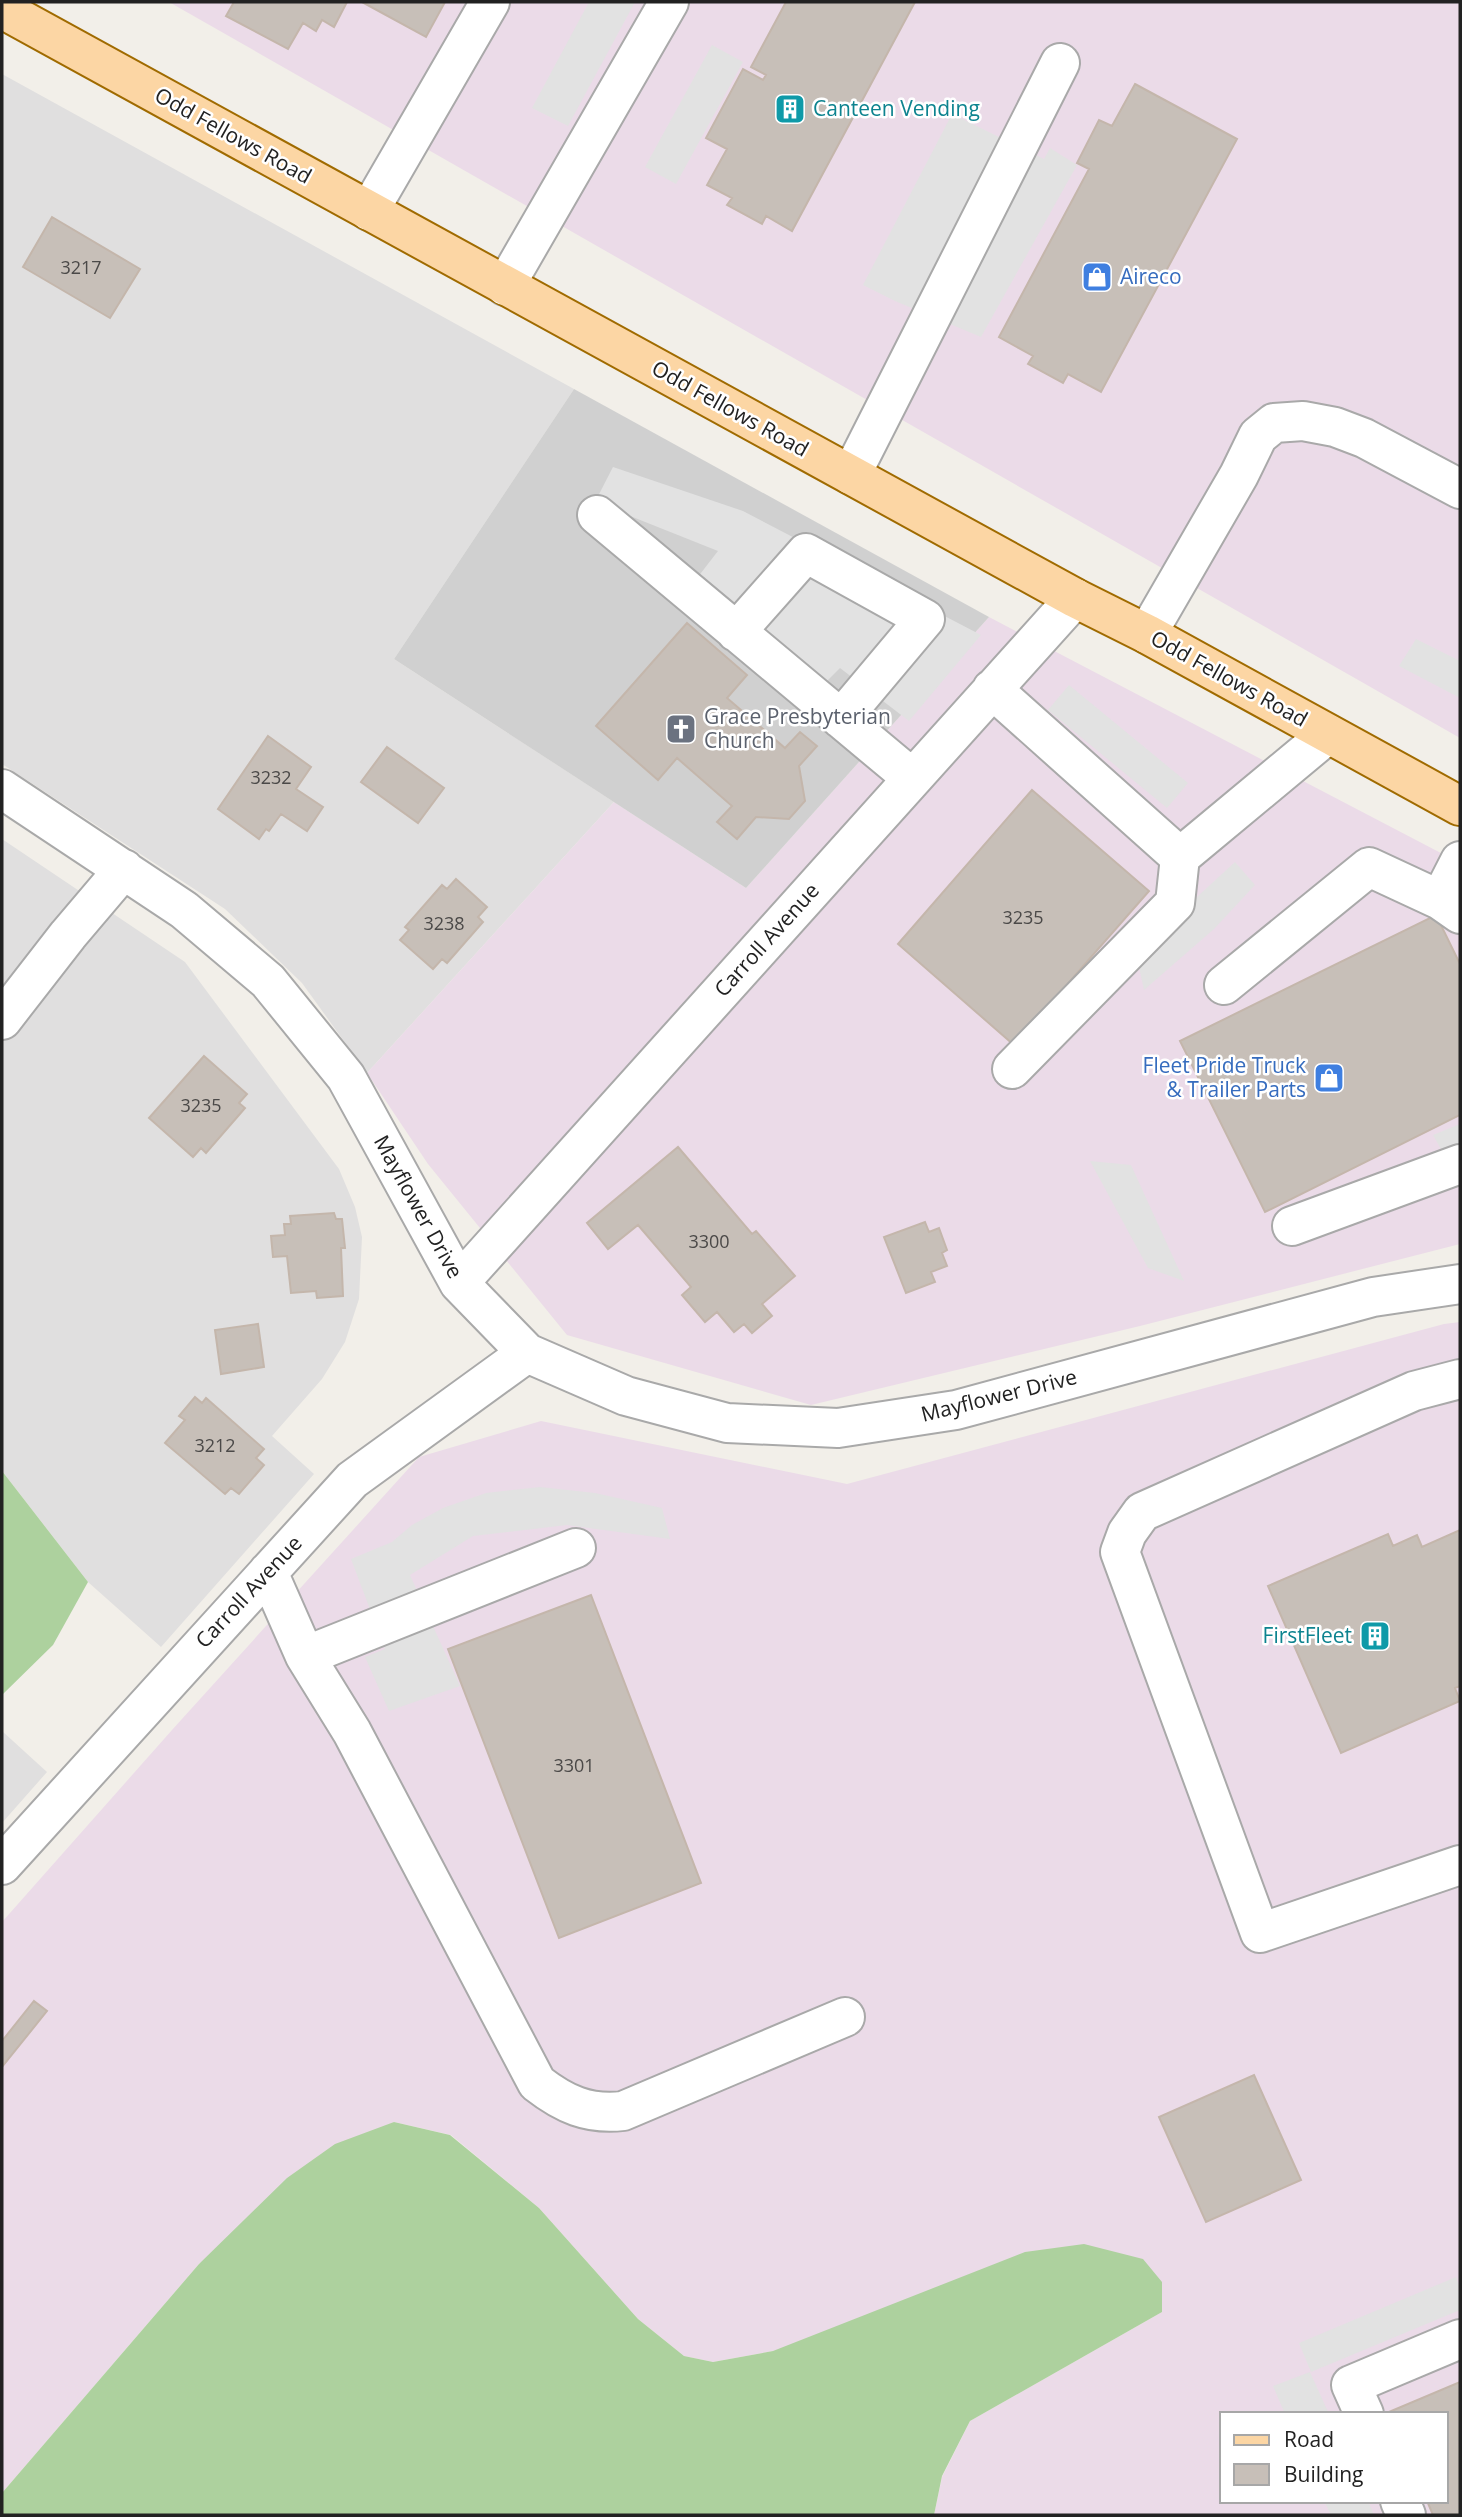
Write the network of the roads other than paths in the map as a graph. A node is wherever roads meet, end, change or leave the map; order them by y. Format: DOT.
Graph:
graph roads {
  1 [pos="490,2"];
  2 [pos="669,2"];
  3 [pos="2,9"];
  4 [pos="1060,63"];
  5 [pos="369,211"];
  6 [pos="505,286"];
  7 [pos="851,475"];
  8 [pos="1460,489"];
  9 [pos="597,515"];
  10 [pos="1075,598"];
  11 [pos="736,632"];
  12 [pos="1146,634"];
  13 [pos="992,690"];
  14 [pos="841,719"];
  15 [pos="1328,734"];
  16 [pos="912,778"];
  17 [pos="2,789"];
  18 [pos="1460,806"];
  19 [pos="1180,857"];
  20 [pos="1460,862"];
  21 [pos="124,869"];
  22 [pos="1450,907"];
  23 [pos="1224,985"];
  24 [pos="2,1020"];
  25 [pos="1012,1069"];
  26 [pos="1460,1164"];
  27 [pos="1292,1226"];
  28 [pos="459,1283"];
  29 [pos="1460,1284"];
  30 [pos="527,1353"];
  31 [pos="1460,1380"];
  32 [pos="576,1548"];
  33 [pos="268,1572"];
  34 [pos="305,1656"];
  35 [pos="1460,1865"];
  36 [pos="2,1866"];
  37 [pos="845,2017"];
  38 [pos="1460,2339"];
  39 [pos="1363,2412"];
  1 -- 5 [label="street"];
  2 -- 6 [label="street"];
  3 -- 5 [label="main road, Odd Fellows Road"];
  4 -- 7 [label="street"];
  5 -- 6 [label="main road, Odd Fellows Road"];
  6 -- 7 [label="main road, Odd Fellows Road"];
  7 -- 10 [label="main road, Odd Fellows Road"];
  8 -- 12 [label="street"];
  9 -- 11 [label="street"];
  10 -- 12 [label="main road, Odd Fellows Road"];
  10 -- 13 [label="street, Carroll Avenue"];
  11 -- 14 [label="street"];
  11 -- 14 [label="street"];
  12 -- 15 [label="main road, Odd Fellows Road"];
  13 -- 16 [label="street, Carroll Avenue"];
  13 -- 19 [label="street"];
  14 -- 16 [label="street"];
  15 -- 18 [label="main road, Odd Fellows Road"];
  15 -- 19 [label="street"];
  16 -- 28 [label="street, Carroll Avenue"];
  17 -- 21 [label="street, Mayflower Drive"];
  19 -- 25 [label="street"];
  20 -- 22 [label="street"];
  21 -- 24 [label="street"];
  21 -- 28 [label="street, Mayflower Drive"];
  22 -- 23 [label="street"];
  26 -- 27 [label="street"];
  28 -- 30 [label="street, Mayflower Drive"];
  29 -- 30 [label="street, Mayflower Drive"];
  30 -- 33 [label="street, Carroll Avenue"];
  31 -- 35 [label="street"];
  32 -- 34 [label="street"];
  33 -- 34 [label="street"];
  33 -- 36 [label="street, Carroll Avenue"];
  34 -- 37 [label="street"];
  38 -- 39 [label="street"];
}
